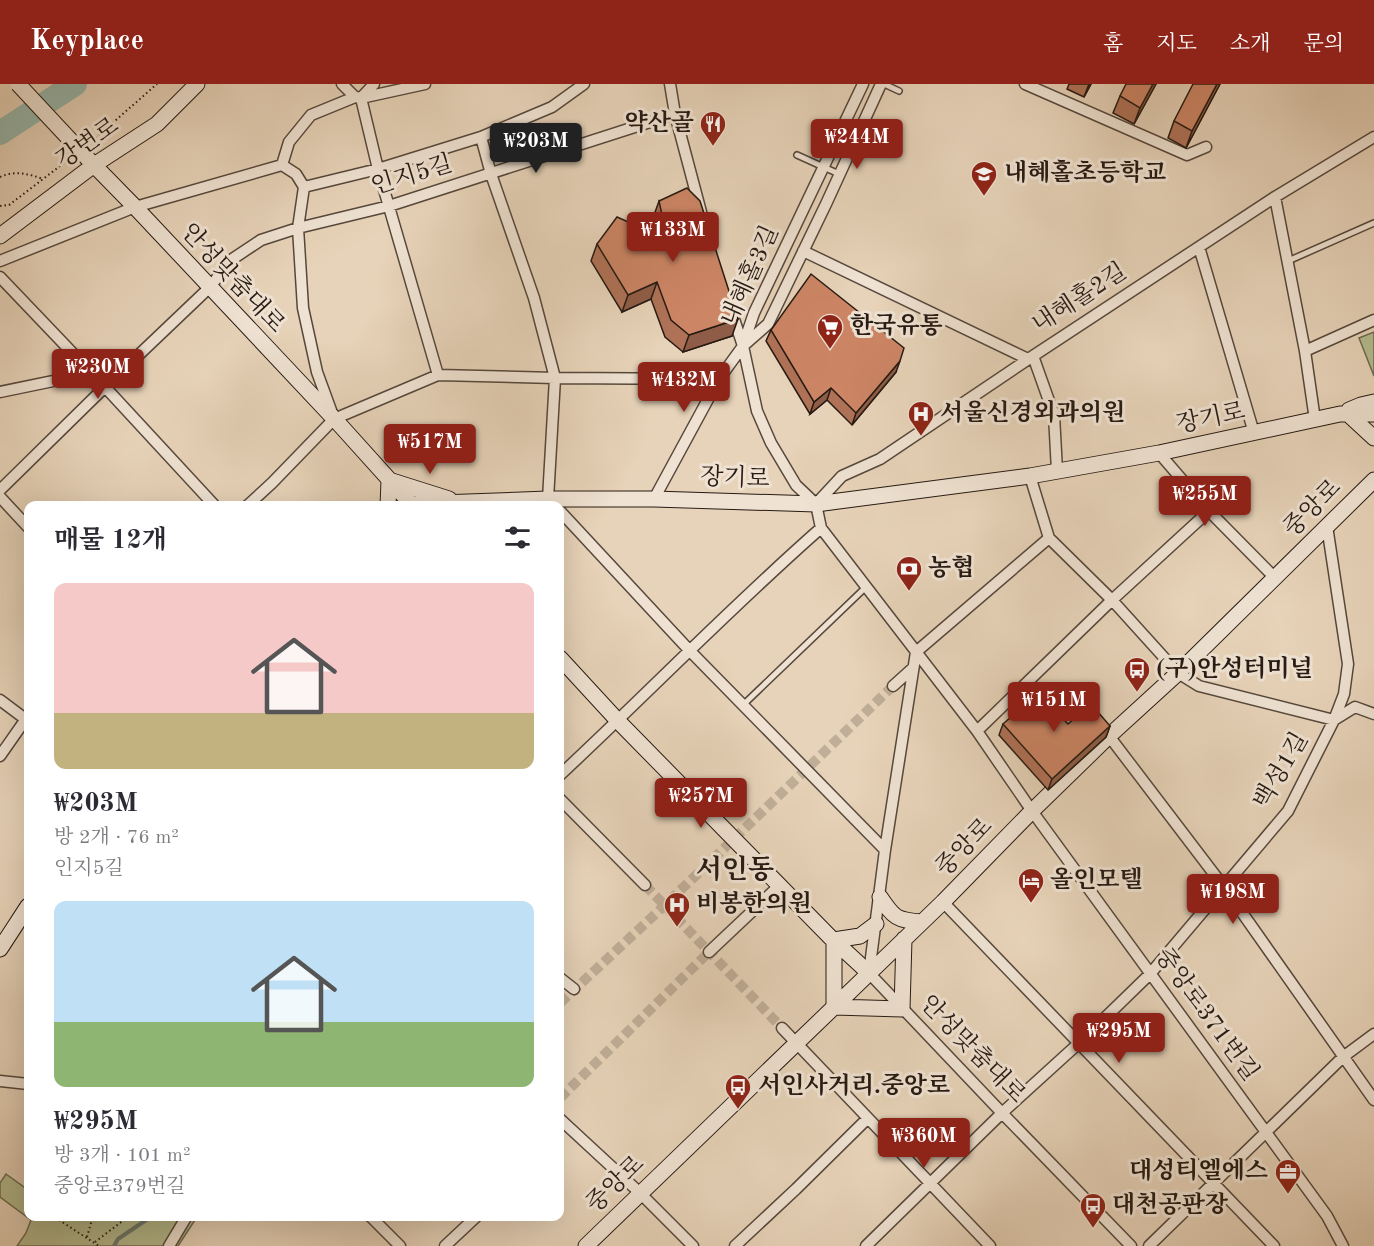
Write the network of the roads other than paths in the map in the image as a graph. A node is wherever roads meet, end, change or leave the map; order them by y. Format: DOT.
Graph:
graph roads {
  1 [pos="18,84"];
  2 [pos="197,84"];
  3 [pos="342,84"];
  4 [pos="368,84"];
  5 [pos="374,84"];
  6 [pos="425,84"];
  7 [pos="584,84"];
  8 [pos="670,84"];
  9 [pos="863,84"];
  10 [pos="883,84"];
  11 [pos="1025,84"];
  12 [pos="899,91"];
  13 [pos="358,98"];
  14 [pos="675,114"];
  15 [pos="1374,136"];
  16 [pos="481,137"];
  17 [pos="1206,147"];
  18 [pos="797,155"];
  19 [pos="91,162"];
  20 [pos="282,165"];
  21 [pos="824,167"];
  22 [pos="378,169"];
  23 [pos="491,174"];
  24 [pos="839,174"];
  25 [pos="304,187"];
  26 [pos="1275,197"];
  27 [pos="389,206"];
  28 [pos="135,207"];
  29 [pos="1374,223"];
  30 [pos="704,225"];
  31 [pos="298,228"];
  32 [pos="0,236"];
  33 [pos="1198,247"];
  34 [pos="803,251"];
  35 [pos="0,261"];
  36 [pos="1288,261"];
  37 [pos="0,277"];
  38 [pos="210,287"];
  39 [pos="728,302"];
  40 [pos="1374,320"];
  41 [pos="743,345"];
  42 [pos="1305,351"];
  43 [pos="1031,357"];
  44 [pos="92,373"];
  45 [pos="438,375"];
  46 [pos="555,378"];
  47 [pos="719,379"];
  48 [pos="105,387"];
  49 [pos="0,392"];
  50 [pos="1374,402"];
  51 [pos="1344,414"];
  52 [pos="1374,414"];
  53 [pos="334,419"];
  54 [pos="1315,420"];
  55 [pos="1254,433"];
  56 [pos="1374,438"];
  57 [pos="1159,453"];
  58 [pos="1057,471"];
  59 [pos="1030,476"];
  60 [pos="390,480"];
  61 [pos="1374,480"];
  62 [pos="0,490"];
  63 [pos="0,497"];
  64 [pos="654,499"];
  65 [pos="210,501"];
  66 [pos="252,501"];
  67 [pos="388,501"];
  68 [pos="408,501"];
  69 [pos="450,501"];
  70 [pos="551,501"];
  71 [pos="564,502"];
  72 [pos="816,504"];
  73 [pos="1209,511"];
  74 [pos="564,515"];
  75 [pos="24,523"];
  76 [pos="1327,526"];
  77 [pos="821,528"];
  78 [pos="1049,538"];
  79 [pos="1275,578"];
  80 [pos="866,587"];
  81 [pos="1112,600"];
  82 [pos="690,651"];
  83 [pos="916,652"];
  84 [pos="564,662"];
  85 [pos="913,668"];
  86 [pos="1178,673"];
  87 [pos="893,686"];
  88 [pos="0,700"];
  89 [pos="743,705"];
  90 [pos="1374,714"];
  91 [pos="24,716"];
  92 [pos="1334,720"];
  93 [pos="618,721"];
  94 [pos="24,724"];
  95 [pos="976,731"];
  96 [pos="1109,736"];
  97 [pos="0,756"];
  98 [pos="564,771"];
  99 [pos="564,803"];
  100 [pos="1032,811"];
  101 [pos="885,850"];
  102 [pos="645,885"];
  103 [pos="780,885"];
  104 [pos="1224,886"];
  105 [pos="879,897"];
  106 [pos="943,902"];
  107 [pos="24,915"];
  108 [pos="922,922"];
  109 [pos="876,924"];
  110 [pos="904,939"];
  111 [pos="834,940"];
  112 [pos="0,949"];
  113 [pos="709,952"];
  114 [pos="869,974"];
  115 [pos="1150,974"];
  116 [pos="564,981"];
  117 [pos="574,989"];
  118 [pos="834,1007"];
  119 [pos="902,1009"];
  120 [pos="782,1028"];
  121 [pos="1374,1034"];
  122 [pos="796,1042"];
  123 [pos="1079,1043"];
  124 [pos="1342,1057"];
  125 [pos="0,1081"];
  126 [pos="24,1084"];
  127 [pos="1374,1100"];
  128 [pos="1002,1113"];
  129 [pos="868,1118"];
  130 [pos="564,1123"];
  131 [pos="1265,1132"];
  132 [pos="930,1183"];
  133 [pos="1214,1184"];
  134 [pos="640,1194"];
  135 [pos="184,1221"];
  136 [pos="375,1221"];
  137 [pos="472,1221"];
  138 [pos="169,1246"];
  139 [pos="399,1246"];
  140 [pos="445,1246"];
  141 [pos="586,1246"];
  142 [pos="693,1246"];
  143 [pos="735,1246"];
  144 [pos="866,1246"];
  145 [pos="990,1246"];
  146 [pos="1131,1246"];
  147 [pos="1149,1246"];
  148 [pos="1274,1246"];
  149 [pos="1343,1246"];
  1 -- 19 [label="main road, 안성맞춤대로, bridge"];
  2 -- 19 [label="main road, 강변로"];
  3 -- 13 [label="street"];
  4 -- 13 [label="lane"];
  5 -- 13 [label="street"];
  6 -- 13 [label="street"];
  7 -- 16 [label="street"];
  8 -- 14 [label="street"];
  9 -- 21 [label="street, 내혜홀3길"];
  10 -- 12 [label="lane"];
  10 -- 24 [label="street, 내혜홀3길"];
  11 -- 17 [label="street"];
  13 -- 20 [label="street"];
  13 -- 22 [label="street"];
  14 -- 23 [label="street, 인지5길"];
  14 -- 30 [label="street"];
  15 -- 26 [label="street, 내혜홀2길"];
  16 -- 22 [label="street"];
  16 -- 23 [label="street"];
  18 -- 21 [label="lane"];
  19 -- 28 [label="main road, 안성맞춤대로"];
  19 -- 32 [label="main road, 강변로"];
  20 -- 25 [label="street"];
  20 -- 28 [label="street"];
  21 -- 24 [label="lane"];
  21 -- 41 [label="street, 내혜홀3길"];
  22 -- 25 [label="street"];
  22 -- 27 [label="street"];
  23 -- 27 [label="street, 인지5길"];
  23 -- 46 [label="street"];
  24 -- 34 [label="street, 내혜홀3길"];
  25 -- 31 [label="street"];
  26 -- 33 [label="street, 내혜홀2길"];
  26 -- 36 [label="street"];
  27 -- 31 [label="street, 인지5길"];
  27 -- 45 [label="street"];
  28 -- 35 [label="street"];
  28 -- 38 [label="main road, 안성맞춤대로"];
  29 -- 36 [label="lane"];
  31 -- 38 [label="street, 인지5길"];
  31 -- 53 [label="street"];
  33 -- 43 [label="street, 내혜홀2길"];
  33 -- 55 [label="street"];
  34 -- 41 [label="street, 내혜홀3길"];
  34 -- 43 [label="street"];
  36 -- 42 [label="street"];
  37 -- 44 [label="street"];
  38 -- 48 [label="street, 인지5길"];
  38 -- 53 [label="main road, 안성맞춤대로"];
  39 -- 41 [label="street"];
  40 -- 42 [label="street"];
  41 -- 47 [label="street"];
  41 -- 72 [label="street"];
  42 -- 54 [label="street"];
  43 -- 58 [label="street"];
  43 -- 72 [label="street, 내혜홀2길"];
  44 -- 48 [label="street"];
  44 -- 49 [label="street"];
  45 -- 46 [label="street"];
  45 -- 53 [label="street"];
  46 -- 47 [label="street"];
  46 -- 70 [label="street"];
  47 -- 64 [label="street"];
  48 -- 62 [label="street, 인지5길"];
  48 -- 65 [label="street"];
  50 -- 51 [label="main road"];
  51 -- 52 [label="main road, 장기로"];
  51 -- 54 [label="main road, 장기로"];
  51 -- 56 [label="main road"];
  53 -- 60 [label="main road, 안성맞춤대로"];
  53 -- 66 [label="street"];
  54 -- 55 [label="main road, 장기로"];
  55 -- 57 [label="main road, 장기로"];
  57 -- 58 [label="main road, 장기로"];
  57 -- 73 [label="street"];
  58 -- 59 [label="main road, 장기로"];
  59 -- 72 [label="main road, 장기로"];
  59 -- 78 [label="street"];
  60 -- 67 [label="main road"];
  60 -- 68 [label="main road, 안성맞춤대로"];
  60 -- 69 [label="main road"];
  61 -- 76 [label="main road, 중앙로"];
  63 -- 75 [label="street"];
  64 -- 71 [label="main road, 장기로"];
  64 -- 72 [label="main road, 장기로"];
  72 -- 77 [label="street"];
  73 -- 79 [label="street"];
  73 -- 81 [label="street"];
  74 -- 82 [label="street"];
  76 -- 79 [label="main road, 중앙로"];
  76 -- 92 [label="street, 백성1길"];
  77 -- 80 [label="street, 중앙로371번길"];
  77 -- 82 [label="street"];
  78 -- 81 [label="street"];
  78 -- 83 [label="street"];
  79 -- 86 [label="main road, 중앙로"];
  80 -- 83 [label="street, 중앙로371번길"];
  80 -- 89 [label="lane"];
  81 -- 86 [label="street"];
  81 -- 95 [label="street"];
  82 -- 89 [label="street"];
  82 -- 93 [label="street"];
  83 -- 85 [label="street"];
  83 -- 95 [label="street, 중앙로371번길"];
  84 -- 93 [label="main road, 안성맞춤대로"];
  85 -- 87 [label="street"];
  85 -- 101 [label="street"];
  86 -- 92 [label="street"];
  86 -- 96 [label="main road, 중앙로"];
  88 -- 91 [label="street"];
  89 -- 101 [label="street"];
  90 -- 92 [label="street"];
  92 -- 104 [label="street, 백성1길"];
  93 -- 98 [label="street"];
  93 -- 103 [label="main road, 안성맞춤대로"];
  94 -- 97 [label="street"];
  95 -- 100 [label="street, 중앙로371번길"];
  96 -- 100 [label="main road, 중앙로"];
  96 -- 104 [label="street"];
  99 -- 102 [label="street"];
  100 -- 106 [label="main road, 중앙로"];
  100 -- 115 [label="street, 중앙로371번길"];
  101 -- 105 [label="street"];
  103 -- 111 [label="main road, 안성맞춤대로"];
  103 -- 113 [label="street"];
  104 -- 115 [label="street, 백성1길"];
  104 -- 124 [label="street"];
  105 -- 108 [label="main road"];
  105 -- 109 [label="street"];
  106 -- 108 [label="main road, 중앙로"];
  106 -- 123 [label="street"];
  107 -- 112 [label="main road"];
  108 -- 110 [label="main road, 중앙로"];
  109 -- 111 [label="main road"];
  109 -- 114 [label="street"];
  110 -- 114 [label="main road, 중앙로"];
  110 -- 119 [label="main road"];
  111 -- 114 [label="main road, 안성맞춤대로"];
  111 -- 118 [label="main road"];
  114 -- 118 [label="main road, 중앙로"];
  114 -- 119 [label="street, 안성맞춤대로"];
  115 -- 123 [label="street, 백성1길"];
  115 -- 131 [label="street, 중앙로371번길"];
  116 -- 117 [label="street"];
  118 -- 119 [label="main road"];
  118 -- 122 [label="main road, 중앙로"];
  119 -- 128 [label="street, 안성맞춤대로"];
  120 -- 122 [label="street"];
  121 -- 124 [label="street"];
  122 -- 129 [label="street"];
  122 -- 134 [label="main road, 중앙로"];
  123 -- 128 [label="street, 백성1길"];
  123 -- 133 [label="street"];
  124 -- 127 [label="street"];
  124 -- 131 [label="street"];
  125 -- 126 [label="street"];
  128 -- 132 [label="street, 백성1길"];
  128 -- 146 [label="street, 안성맞춤대로"];
  129 -- 132 [label="street"];
  129 -- 143 [label="street"];
  130 -- 134 [label="street"];
  131 -- 133 [label="street"];
  131 -- 149 [label="street, 중앙로371번길"];
  132 -- 144 [label="street, 백성1길"];
  132 -- 145 [label="street"];
  133 -- 147 [label="street"];
  133 -- 148 [label="street"];
  134 -- 141 [label="main road, 중앙로"];
  134 -- 142 [label="street"];
  135 -- 138 [label="street"];
  136 -- 139 [label="street"];
  137 -- 140 [label="street"];
}
